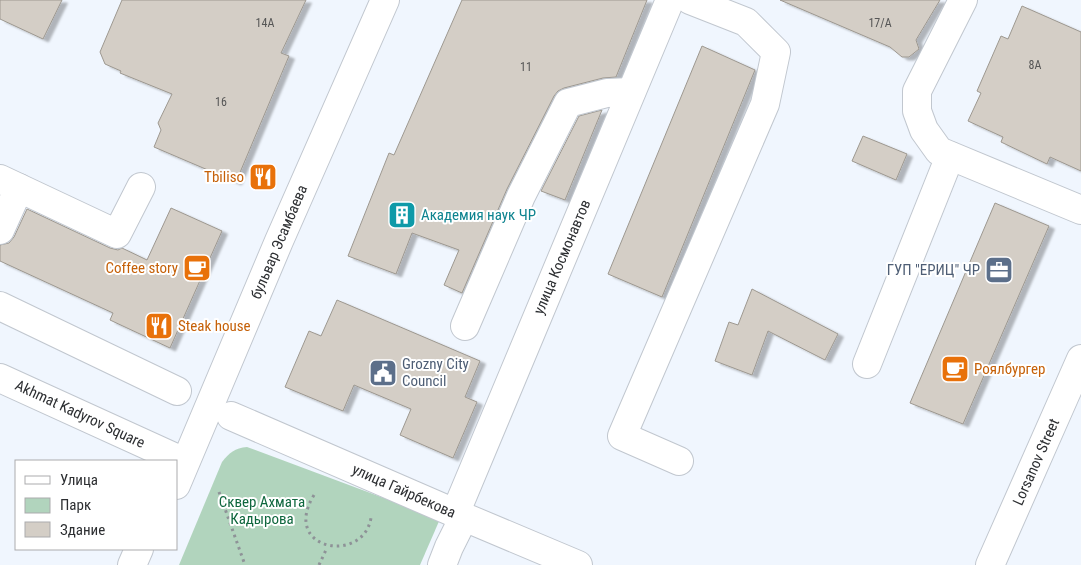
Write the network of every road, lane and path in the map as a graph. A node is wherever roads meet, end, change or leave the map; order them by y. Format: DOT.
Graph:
graph roads {
  1 [pos="384,0"];
  2 [pos="670,0"];
  3 [pos="690,0"];
  4 [pos="963,0"];
  5 [pos="631,92"];
  6 [pos="950,156"];
  7 [pos="9,184"];
  8 [pos="141,187"];
  9 [pos="1081,210"];
  10 [pos="0,230"];
  11 [pos="0,306"];
  12 [pos="465,326"];
  13 [pos="1081,359"];
  14 [pos="867,364"];
  15 [pos="0,378"];
  16 [pos="177,391"];
  17 [pos="231,416"];
  18 [pos="679,461"];
  19 [pos="178,464"];
  20 [pos="178,479"];
  21 [pos="219,492"];
  22 [pos="314,495"];
  23 [pos="460,516"];
  24 [pos="371,518"];
  25 [pos="357,546"];
  26 [pos="139,550"];
  27 [pos="149,550"];
  28 [pos="326,550"];
  29 [pos="332,551"];
  30 [pos="132,565"];
  31 [pos="142,565"];
  32 [pos="245,565"];
  33 [pos="320,565"];
  34 [pos="442,565"];
  35 [pos="578,565"];
  36 [pos="990,565"];
  1 -- 20 [label="street, бульвар Эсамбаева"];
  2 -- 5 [label="street, улица Космонавтов"];
  3 -- 18 [label="street"];
  4 -- 6 [label="street"];
  5 -- 12 [label="street"];
  5 -- 23 [label="street, улица Космонавтов"];
  6 -- 9 [label="street"];
  6 -- 14 [label="street"];
  7 -- 8 [label="street"];
  7 -- 10 [label="street"];
  11 -- 16 [label="street"];
  13 -- 36 [label="street, Lorsanov Street"];
  15 -- 19 [label="street, Akhmat Kadyrov Square"];
  17 -- 23 [label="street, улица Гайрбекова"];
  21 -- 32 [label="path"];
  22 -- 28 [label="path"];
  23 -- 34 [label="street, улица Космонавтов"];
  23 -- 35 [label="street, улица Гайрбекова"];
  24 -- 25 [label="path"];
  26 -- 30 [label="street"];
  27 -- 31 [label="street"];
  28 -- 29 [label="path"];
  28 -- 33 [label="path"];
}
